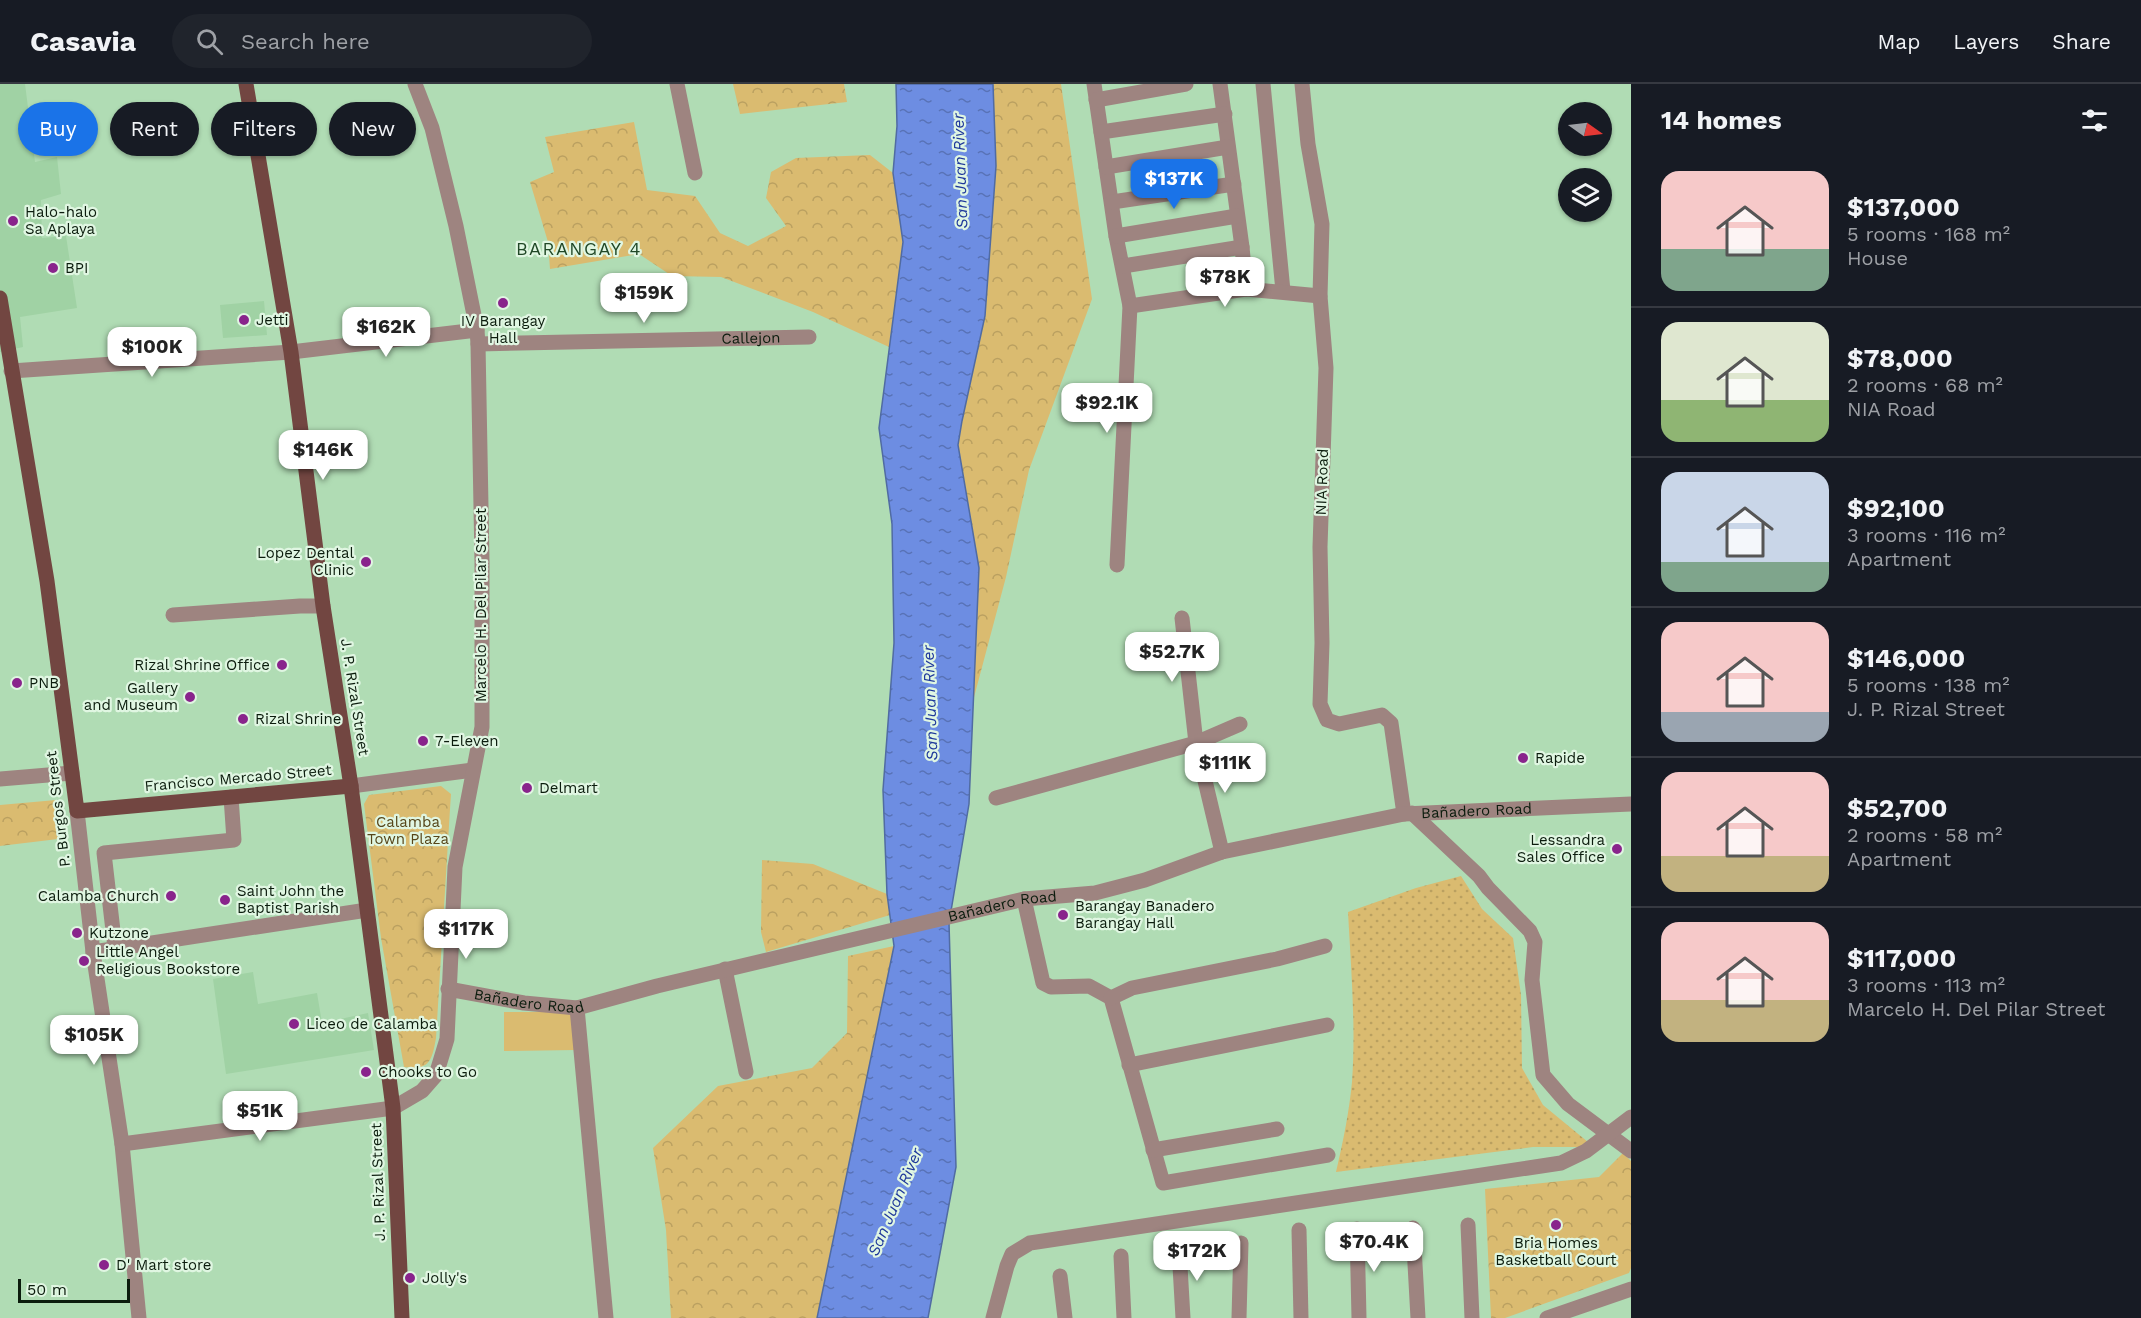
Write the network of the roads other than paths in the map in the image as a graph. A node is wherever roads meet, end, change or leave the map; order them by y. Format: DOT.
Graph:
graph roads {
  1 [pos="246,84"];
  2 [pos="415,84"];
  3 [pos="677,84"];
  4 [pos="1094,84"];
  5 [pos="1186,84"];
  6 [pos="1220,84"];
  7 [pos="1263,84"];
  8 [pos="1302,84"];
  9 [pos="1096,100"];
  10 [pos="1225,114"];
  11 [pos="1101,132"];
  12 [pos="1228,147"];
  13 [pos="1106,167"];
  14 [pos="695,173"];
  15 [pos="1234,184"];
  16 [pos="1112,202"];
  17 [pos="1237,216"];
  18 [pos="1116,236"];
  19 [pos="1242,247"];
  20 [pos="1123,266"];
  21 [pos="1245,288"];
  22 [pos="1283,291"];
  23 [pos="1320,296"];
  24 [pos="0,298"];
  25 [pos="1130,306"];
  26 [pos="478,337"];
  27 [pos="809,337"];
  28 [pos="291,352"];
  29 [pos="11,371"];
  30 [pos="1117,565"];
  31 [pos="323,606"];
  32 [pos="173,615"];
  33 [pos="1182,618"];
  34 [pos="1240,724"];
  35 [pos="1196,743"];
  36 [pos="473,770"];
  37 [pos="72,773"];
  38 [pos="0,779"];
  39 [pos="351,786"];
  40 [pos="231,797"];
  41 [pos="996,798"];
  42 [pos="1631,804"];
  43 [pos="77,811"];
  44 [pos="1408,813"];
  45 [pos="1222,852"];
  46 [pos="1024,899"];
  47 [pos="367,910"];
  48 [pos="1325,946"];
  49 [pos="116,948"];
  50 [pos="93,952"];
  51 [pos="724,969"];
  52 [pos="448,989"];
  53 [pos="1111,998"];
  54 [pos="577,1008"];
  55 [pos="1327,1025"];
  56 [pos="1129,1065"];
  57 [pos="746,1072"];
  58 [pos="393,1108"];
  59 [pos="1631,1118"];
  60 [pos="1277,1130"];
  61 [pos="1608,1134"];
  62 [pos="122,1144"];
  63 [pos="1153,1150"];
  64 [pos="1631,1151"];
  65 [pos="1328,1155"];
  66 [pos="1468,1225"];
  67 [pos="1413,1228"];
  68 [pos="1356,1229"];
  69 [pos="1299,1230"];
  70 [pos="1241,1243"];
  71 [pos="1179,1249"];
  72 [pos="1121,1257"];
  73 [pos="1060,1276"];
  74 [pos="1631,1289"];
  75 [pos="139,1318"];
  76 [pos="402,1318"];
  77 [pos="606,1318"];
  78 [pos="993,1318"];
  79 [pos="1065,1318"];
  80 [pos="1124,1318"];
  81 [pos="1183,1318"];
  82 [pos="1239,1318"];
  83 [pos="1301,1318"];
  84 [pos="1359,1318"];
  85 [pos="1418,1318"];
  86 [pos="1472,1318"];
  87 [pos="1547,1318"];
  1 -- 28 [label="main road, J. P. Rizal Street"];
  2 -- 26 [label="street, Marcelo H. Del Pilar Street"];
  3 -- 14 [label="street"];
  4 -- 9 [label="street"];
  5 -- 9 [label="street"];
  6 -- 10 [label="street"];
  7 -- 22 [label="street"];
  8 -- 23 [label="street, NIA Road"];
  9 -- 11 [label="street"];
  10 -- 11 [label="street"];
  10 -- 12 [label="street"];
  11 -- 13 [label="street"];
  12 -- 13 [label="street"];
  12 -- 15 [label="street"];
  13 -- 16 [label="street"];
  15 -- 16 [label="street"];
  15 -- 17 [label="street"];
  16 -- 18 [label="street"];
  17 -- 18 [label="street"];
  17 -- 19 [label="street"];
  18 -- 20 [label="street"];
  19 -- 20 [label="street"];
  19 -- 21 [label="street"];
  20 -- 25 [label="street"];
  21 -- 22 [label="street"];
  21 -- 25 [label="street"];
  22 -- 23 [label="street"];
  23 -- 44 [label="street, NIA Road"];
  24 -- 29 [label="main road, P. Burgos Street"];
  25 -- 30 [label="street"];
  26 -- 27 [label="street, Callejon"];
  26 -- 28 [label="street, Callejon"];
  26 -- 36 [label="street, Marcelo H. Del Pilar Street"];
  28 -- 29 [label="street, Callejon"];
  28 -- 31 [label="main road, J. P. Rizal Street"];
  29 -- 37 [label="main road, P. Burgos Street"];
  31 -- 32 [label="street"];
  31 -- 39 [label="main road, J. P. Rizal Street"];
  33 -- 35 [label="street"];
  34 -- 35 [label="street"];
  35 -- 41 [label="street"];
  35 -- 45 [label="street"];
  36 -- 39 [label="street, Francisco Mercado Street"];
  36 -- 52 [label="street, Marcelo H. Del Pilar Street"];
  37 -- 38 [label="street"];
  37 -- 43 [label="main road, P. Burgos Street"];
  39 -- 40 [label="main road, Francisco Mercado Street"];
  39 -- 47 [label="main road, J. P. Rizal Street"];
  40 -- 43 [label="main road, Francisco Mercado Street"];
  40 -- 49 [label="street"];
  42 -- 44 [label="street, Bañadero Road"];
  43 -- 50 [label="street, P. Burgos Street"];
  44 -- 45 [label="street, Bañadero Road"];
  44 -- 61 [label="street"];
  45 -- 46 [label="street, Bañadero Road"];
  46 -- 51 [label="street, Bañadero Road"];
  46 -- 53 [label="street"];
  47 -- 49 [label="street"];
  47 -- 58 [label="main road, J. P. Rizal Street"];
  48 -- 53 [label="street"];
  49 -- 50 [label="street"];
  50 -- 62 [label="street, P. Burgos Street"];
  51 -- 54 [label="street, Bañadero Road"];
  51 -- 57 [label="street"];
  52 -- 54 [label="street, Bañadero Road"];
  52 -- 58 [label="street, Marcelo H. Del Pilar Street"];
  53 -- 56 [label="street"];
  54 -- 77 [label="street"];
  55 -- 56 [label="street"];
  56 -- 63 [label="street"];
  58 -- 62 [label="street"];
  58 -- 76 [label="main road, J. P. Rizal Street"];
  59 -- 61 [label="street"];
  60 -- 63 [label="street"];
  61 -- 64 [label="street"];
  61 -- 78 [label="street"];
  62 -- 75 [label="street, P. Burgos Street"];
  63 -- 65 [label="street"];
  66 -- 86 [label="street"];
  67 -- 85 [label="street"];
  68 -- 84 [label="street"];
  69 -- 83 [label="street"];
  70 -- 82 [label="street"];
  71 -- 81 [label="street"];
  72 -- 80 [label="street"];
  73 -- 79 [label="street"];
  74 -- 87 [label="street"];
}
